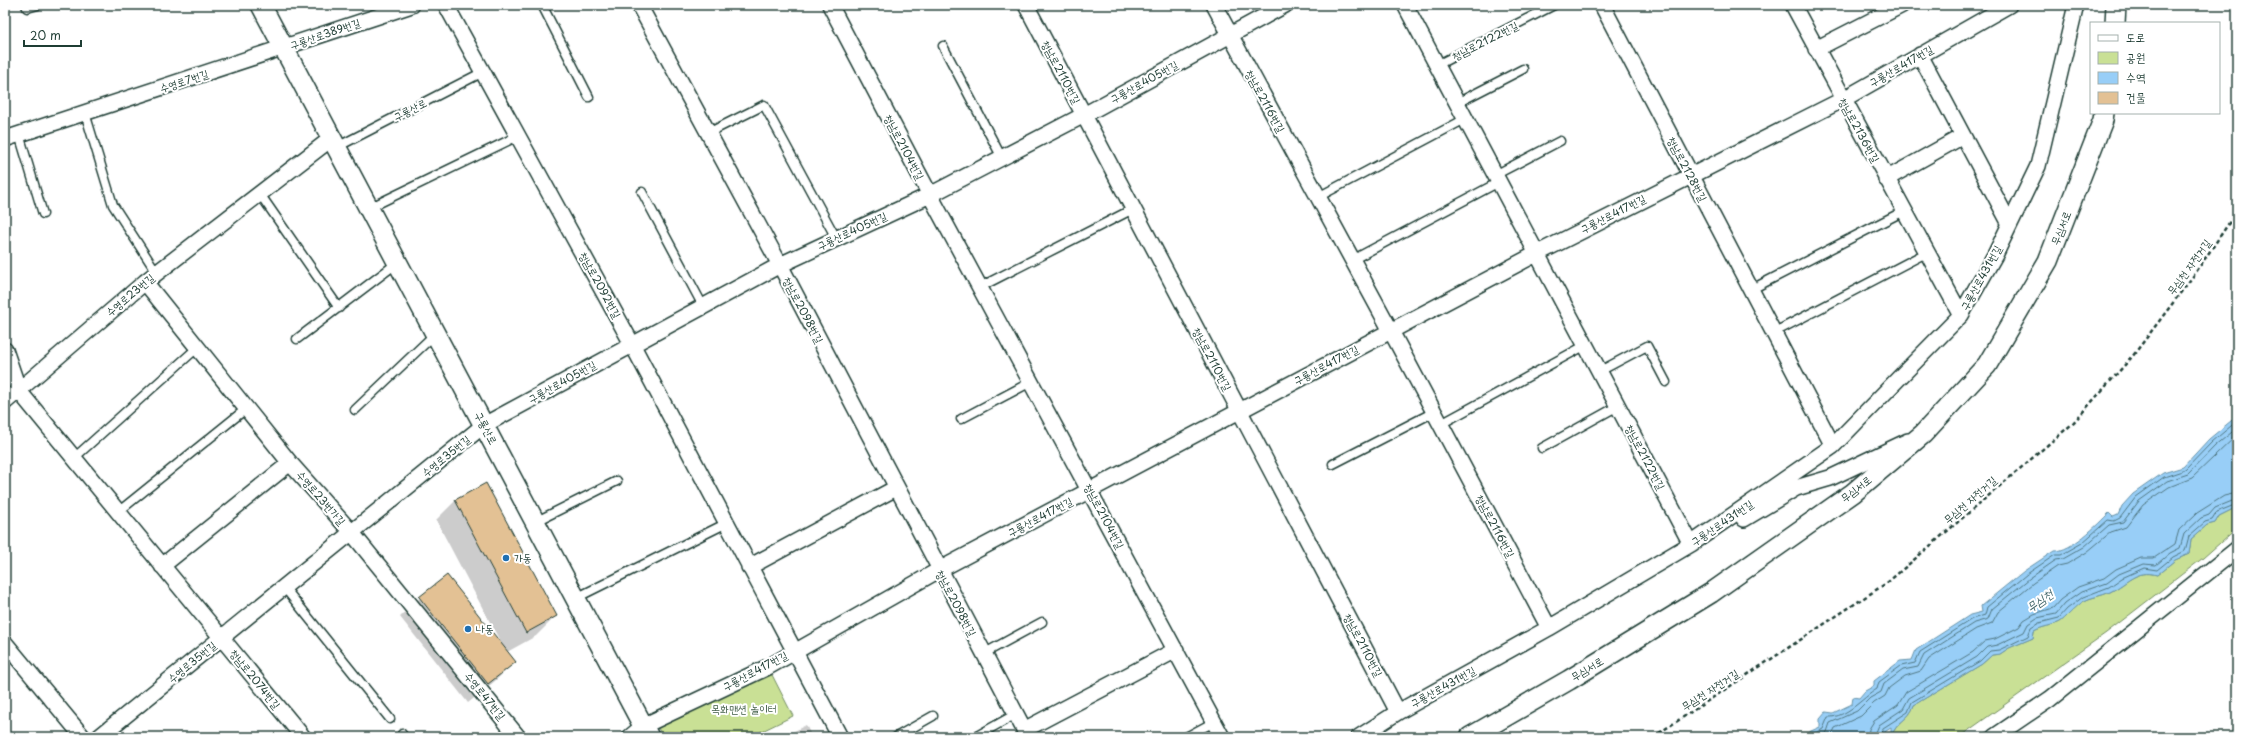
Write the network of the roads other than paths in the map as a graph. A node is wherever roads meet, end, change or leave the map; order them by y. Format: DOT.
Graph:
graph roads {
  1 [pos="26,5"];
  2 [pos="38,5"];
  3 [pos="260,5"];
  4 [pos="412,5"];
  5 [pos="446,5"];
  6 [pos="542,5"];
  7 [pos="639,5"];
  8 [pos="830,5"];
  9 [pos="1026,5"];
  10 [pos="1214,5"];
  11 [pos="1284,5"];
  12 [pos="1406,5"];
  13 [pos="1554,5"];
  14 [pos="1602,5"];
  15 [pos="1793,5"];
  16 [pos="2009,5"];
  17 [pos="2076,5"];
  18 [pos="2116,5"];
  19 [pos="1897,6"];
  20 [pos="2115,22"];
  21 [pos="1229,36"];
  22 [pos="943,46"];
  23 [pos="283,49"];
  24 [pos="1816,49"];
  25 [pos="1920,55"];
  26 [pos="1437,65"];
  27 [pos="1523,69"];
  28 [pos="483,72"];
  29 [pos="588,97"];
  30 [pos="1842,100"];
  31 [pos="1456,103"];
  32 [pos="85,113"];
  33 [pos="2104,114"];
  34 [pos="1084,115"];
  35 [pos="1465,119"];
  36 [pos="708,133"];
  37 [pos="12,136"];
  38 [pos="518,136"];
  39 [pos="1963,136"];
  40 [pos="1560,140"];
  41 [pos="334,143"];
  42 [pos="1002,158"];
  43 [pos="1690,175"];
  44 [pos="1497,178"];
  45 [pos="1886,179"];
  46 [pos="642,192"];
  47 [pos="260,194"];
  48 [pos="930,195"];
  49 [pos="1318,197"];
  50 [pos="369,208"];
  51 [pos="1133,209"];
  52 [pos="1904,211"];
  53 [pos="43,214"];
  54 [pos="2010,224"];
  55 [pos="836,238"];
  56 [pos="1538,253"];
  57 [pos="1926,253"];
  58 [pos="1352,260"];
  59 [pos="398,263"];
  60 [pos="780,266"];
  61 [pos="151,277"];
  62 [pos="980,287"];
  63 [pos="1750,290"];
  64 [pos="703,306"];
  65 [pos="339,308"];
  66 [pos="1961,315"];
  67 [pos="1391,330"];
  68 [pos="1773,333"];
  69 [pos="436,334"];
  70 [pos="297,339"];
  71 [pos="632,344"];
  72 [pos="1586,345"];
  73 [pos="197,348"];
  74 [pos="5,350"];
  75 [pos="1600,371"];
  76 [pos="1031,382"];
  77 [pos="1666,382"];
  78 [pos="19,391"];
  79 [pos="5,402"];
  80 [pos="1618,406"];
  81 [pos="247,408"];
  82 [pos="355,410"];
  83 [pos="1240,411"];
  84 [pos="1438,418"];
  85 [pos="961,420"];
  86 [pos="484,425"];
  87 [pos="1923,434"];
  88 [pos="1832,446"];
  89 [pos="1542,448"];
  90 [pos="74,458"];
  91 [pos="290,463"];
  92 [pos="1333,464"];
  93 [pos="617,481"];
  94 [pos="896,488"];
  95 [pos="1090,490"];
  96 [pos="118,512"];
  97 [pos="536,522"];
  98 [pos="727,523"];
  99 [pos="1717,526"];
  100 [pos="352,533"];
  101 [pos="1691,544"];
  102 [pos="2237,549"];
  103 [pos="162,566"];
  104 [pos="749,567"];
  105 [pos="939,570"];
  106 [pos="284,587"];
  107 [pos="576,598"];
  108 [pos="1042,622"];
  109 [pos="1549,628"];
  110 [pos="221,638"];
  111 [pos="5,643"];
  112 [pos="1176,650"];
  113 [pos="794,651"];
  114 [pos="983,654"];
  115 [pos="1398,712"];
  116 [pos="1016,714"];
  117 [pos="933,716"];
  118 [pos="390,719"];
  119 [pos="1214,722"];
  120 [pos="641,733"];
  121 [pos="1026,733"];
  122 [pos="83,737"];
  123 [pos="99,737"];
  124 [pos="303,737"];
  125 [pos="518,737"];
  126 [pos="840,737"];
  127 [pos="896,737"];
  128 [pos="975,737"];
  129 [pos="1186,737"];
  130 [pos="1222,737"];
  131 [pos="1359,737"];
  132 [pos="1470,737"];
  133 [pos="1994,737"];
  1 -- 2 [label="lane"];
  3 -- 23 [label="street, 구룡산로"];
  4 -- 23 [label="street, 구룡산로389번길"];
  5 -- 28 [label="street, 청남로2092번길"];
  6 -- 29 [label="lane"];
  7 -- 36 [label="street, 청남로2098번길"];
  8 -- 48 [label="street, 청남로2104번길"];
  9 -- 34 [label="street, 청남로2110번길"];
  10 -- 21 [label="street, 청남로2116번길"];
  11 -- 21 [label="street, 구룡산로405번길"];
  12 -- 26 [label="street, 청남로2122번길"];
  13 -- 26 [label="lane, 청남로2122번길"];
  14 -- 43 [label="street, 청남로2128번길"];
  15 -- 24 [label="street, 청남로2136번길"];
  16 -- 25 [label="street, 구룡산로417번길"];
  17 -- 54 [label="street, 구룡산로431번길"];
  18 -- 20 [label="street"];
  19 -- 24 [label="street"];
  21 -- 34 [label="street, 구룡산로405번길"];
  21 -- 49 [label="street, 청남로2116번길"];
  22 -- 42 [label="lane"];
  23 -- 32 [label="street, 수영로7번길"];
  23 -- 41 [label="street, 구룡산로"];
  24 -- 30 [label="street, 청남로2136번길"];
  25 -- 30 [label="street, 구룡산로417번길"];
  25 -- 39 [label="street"];
  26 -- 31 [label="street, 청남로2122번길"];
  27 -- 31 [label="lane"];
  28 -- 38 [label="street, 청남로2092번길"];
  28 -- 41 [label="lane, 구룡산로"];
  30 -- 43 [label="street, 구룡산로417번길"];
  30 -- 45 [label="street, 청남로2136번길"];
  31 -- 35 [label="street, 청남로2122번길"];
  32 -- 37 [label="street, 수영로7번길"];
  32 -- 61 [label="lane"];
  33 -- 87 [label="street, 무심서로"];
  34 -- 42 [label="street, 구룡산로405번길"];
  34 -- 51 [label="street, 청남로2110번길"];
  35 -- 44 [label="street, 청남로2122번길"];
  35 -- 49 [label="lane"];
  36 -- 55 [label="lane"];
  36 -- 60 [label="street, 청남로2098번길"];
  37 -- 53 [label="lane, 수영로7번길"];
  38 -- 50 [label="lane"];
  38 -- 71 [label="street, 청남로2092번길"];
  39 -- 45 [label="street"];
  39 -- 54 [label="street"];
  40 -- 44 [label="lane"];
  41 -- 47 [label="street, 수영로23번길"];
  41 -- 50 [label="street, 구룡산로"];
  42 -- 48 [label="street, 구룡산로405번길"];
  43 -- 56 [label="street, 구룡산로417번길"];
  43 -- 63 [label="street, 청남로2128번길"];
  44 -- 56 [label="street, 청남로2122번길"];
  44 -- 58 [label="lane"];
  45 -- 52 [label="street, 청남로2136번길"];
  46 -- 64 [label="lane"];
  47 -- 61 [label="street, 수영로23번길"];
  47 -- 65 [label="lane"];
  48 -- 55 [label="street, 구룡산로405번길"];
  48 -- 62 [label="street, 청남로2104번길"];
  49 -- 58 [label="street, 청남로2116번길"];
  50 -- 59 [label="street, 구룡산로"];
  51 -- 62 [label="lane"];
  51 -- 83 [label="street, 청남로2110번길"];
  52 -- 57 [label="street, 청남로2136번길"];
  52 -- 63 [label="lane"];
  54 -- 66 [label="street, 구룡산로431번길"];
  55 -- 60 [label="street, 구룡산로405번길"];
  56 -- 67 [label="street, 구룡산로417번길"];
  56 -- 72 [label="street, 청남로2122번길"];
  57 -- 66 [label="street, 청남로2136번길"];
  57 -- 68 [label="lane"];
  58 -- 67 [label="street, 청남로2116번길"];
  59 -- 65 [label="lane"];
  59 -- 69 [label="street, 구룡산로"];
  60 -- 64 [label="street, 구룡산로405번길"];
  60 -- 94 [label="street, 청남로2098번길"];
  61 -- 73 [label="street, 수영로23번가길"];
  61 -- 78 [label="street, 수영로23번길"];
  62 -- 76 [label="street, 청남로2104번길"];
  63 -- 68 [label="street, 청남로2128번길"];
  64 -- 71 [label="street, 구룡산로405번길"];
  65 -- 70 [label="lane"];
  66 -- 88 [label="street, 구룡산로431번길"];
  67 -- 83 [label="street, 구룡산로417번길"];
  67 -- 84 [label="street, 청남로2116번길"];
  68 -- 88 [label="street, 청남로2128번길"];
  69 -- 82 [label="lane"];
  69 -- 86 [label="street, 구룡산로"];
  71 -- 86 [label="street, 구룡산로405번길"];
  71 -- 98 [label="street, 청남로2092번길"];
  72 -- 75 [label="street, 청남로2122번길"];
  72 -- 84 [label="lane"];
  73 -- 81 [label="street, 수영로23번가길"];
  73 -- 90 [label="lane"];
  74 -- 78 [label="street, 청남로2074번길"];
  75 -- 77 [label="lane"];
  75 -- 80 [label="street, 청남로2122번길"];
  76 -- 85 [label="lane"];
  76 -- 95 [label="street, 청남로2104번길"];
  78 -- 79 [label="street, 수영로23번길"];
  78 -- 90 [label="street, 청남로2074번길"];
  80 -- 89 [label="lane"];
  80 -- 101 [label="street, 청남로2122번길"];
  81 -- 91 [label="street, 수영로23번가길"];
  81 -- 96 [label="lane"];
  83 -- 95 [label="street, 구룡산로417번길"];
  83 -- 115 [label="street, 청남로2110번길"];
  84 -- 92 [label="lane"];
  84 -- 109 [label="street, 청남로2116번길"];
  86 -- 97 [label="street, 구룡산로"];
  86 -- 100 [label="street, 수영로35번길"];
  87 -- 99 [label="street"];
  87 -- 132 [label="street, 무심서로"];
  88 -- 99 [label="street, 구룡산로431번길"];
  90 -- 96 [label="street, 청남로2074번길"];
  91 -- 100 [label="street, 수영로23번가길"];
  91 -- 103 [label="street, 수영로23번가길"];
  93 -- 97 [label="lane"];
  94 -- 104 [label="street"];
  94 -- 105 [label="street, 청남로2098번길"];
  95 -- 105 [label="street, 구룡산로417번길"];
  95 -- 112 [label="street, 청남로2104번길"];
  96 -- 103 [label="street, 청남로2074번길"];
  97 -- 107 [label="street, 구룡산로"];
  98 -- 104 [label="street, 청남로2092번길"];
  98 -- 107 [label="lane"];
  99 -- 101 [label="street, 구룡산로431번길"];
  100 -- 106 [label="street, 수영로35번길"];
  100 -- 125 [label="street, 수영로47번길"];
  101 -- 109 [label="street, 구룡산로431번길"];
  102 -- 133 [label="street"];
  103 -- 110 [label="street, 청남로2074번길"];
  104 -- 113 [label="street, 청남로2092번길"];
  105 -- 113 [label="street, 구룡산로417번길"];
  105 -- 114 [label="street, 청남로2098번길"];
  106 -- 110 [label="street, 수영로35번길"];
  106 -- 118 [label="lane"];
  107 -- 120 [label="street, 구룡산로"];
  108 -- 114 [label="lane"];
  109 -- 115 [label="street, 구룡산로431번길"];
  110 -- 123 [label="street, 수영로35번길"];
  110 -- 124 [label="street, 청남로2074번길"];
  111 -- 122 [label="street"];
  112 -- 119 [label="street, 청남로2104번길"];
  112 -- 121 [label="street, 청남로2098번길"];
  113 -- 120 [label="street, 구룡산로417번길"];
  113 -- 126 [label="street, 청남로2092번길"];
  114 -- 116 [label="street, 청남로2098번길"];
  115 -- 131 [label="street, 구룡산로431번길"];
  116 -- 121 [label="street, 청남로2098번길"];
  116 -- 128 [label="lane"];
  117 -- 127 [label="lane"];
  119 -- 129 [label="lane"];
  119 -- 130 [label="street, 청남로2104번길"];
}
